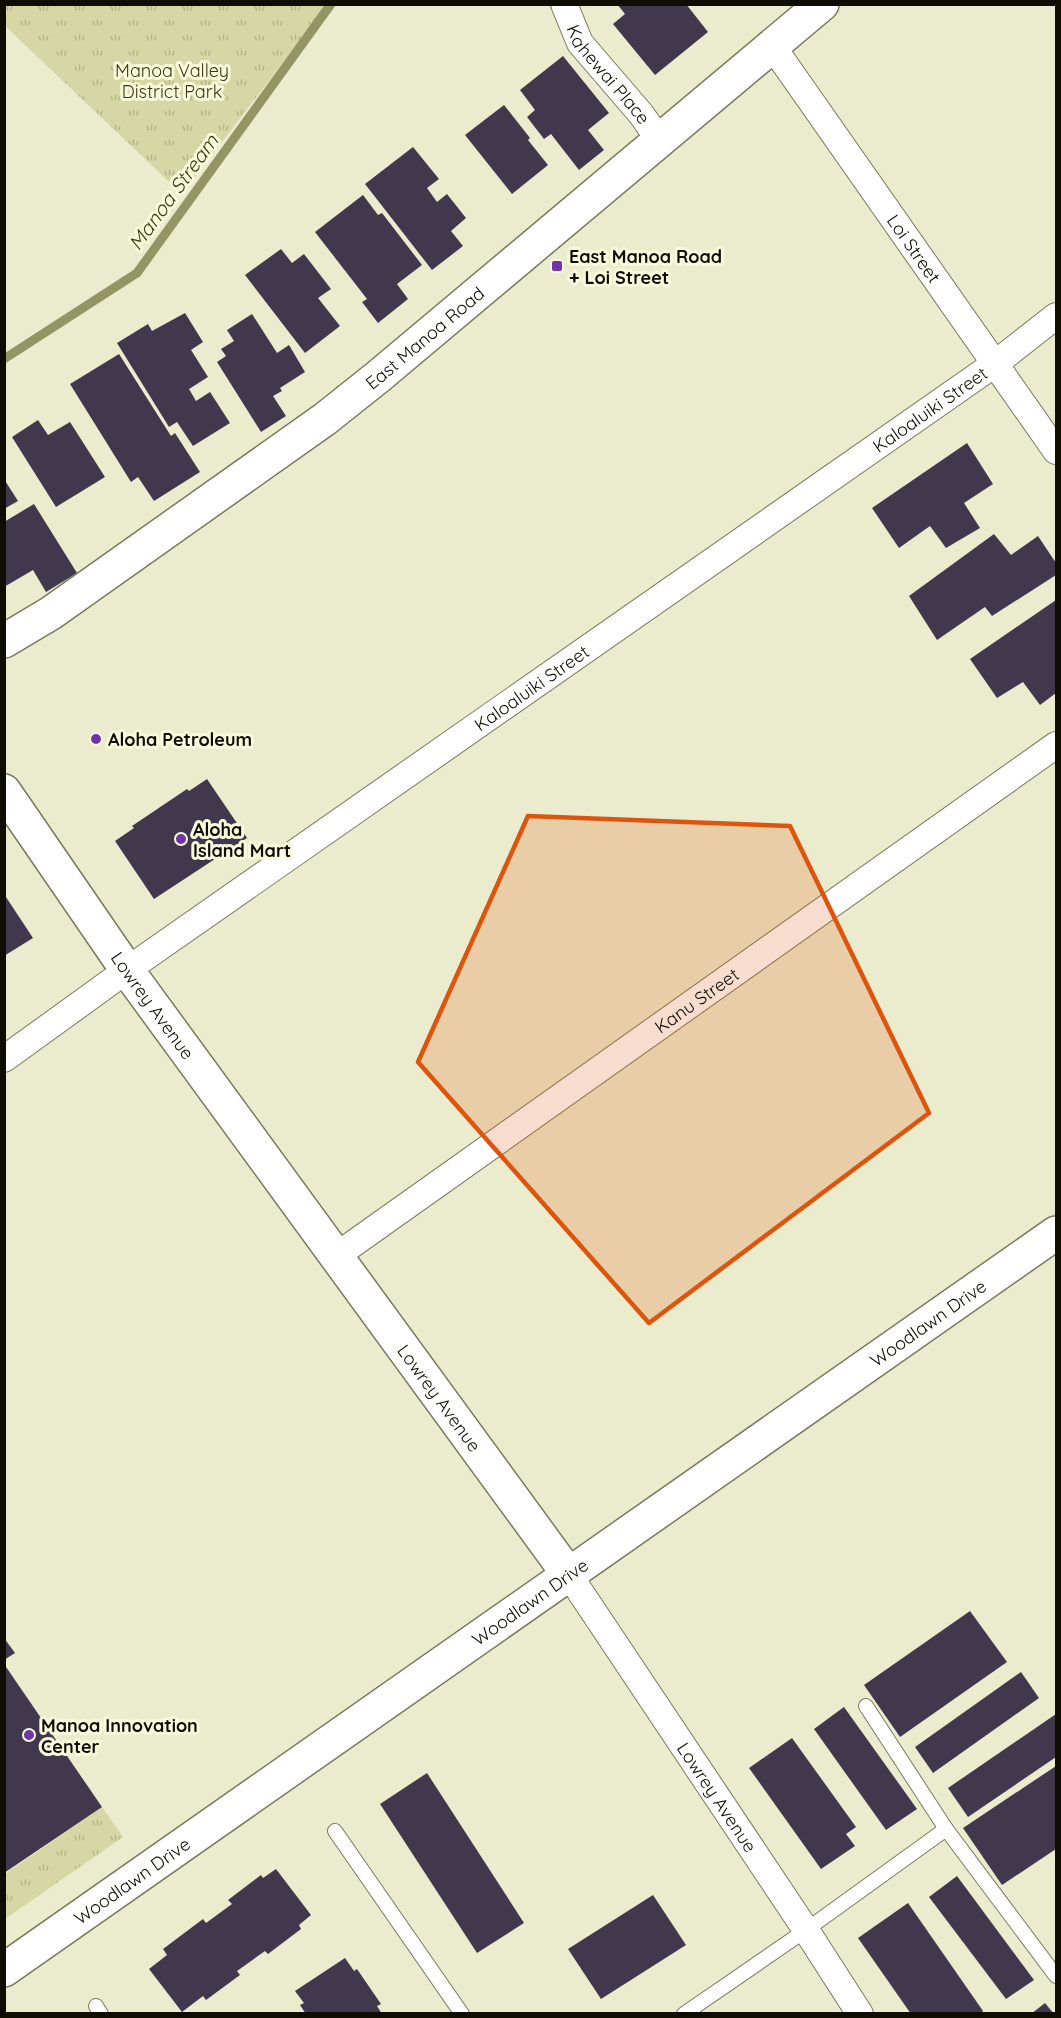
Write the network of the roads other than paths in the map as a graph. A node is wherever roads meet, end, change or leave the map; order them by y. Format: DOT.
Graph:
graph roads {
  1 [pos="564,4"];
  2 [pos="822,4"];
  3 [pos="773,47"];
  4 [pos="660,141"];
  5 [pos="1056,316"];
  6 [pos="996,363"];
  7 [pos="1056,452"];
  8 [pos="4,641"];
  9 [pos="1056,745"];
  10 [pos="4,791"];
  11 [pos="127,970"];
  12 [pos="4,1059"];
  13 [pos="1056,1233"];
  14 [pos="336,1256"];
  15 [pos="569,1575"];
  16 [pos="866,1706"];
  17 [pos="946,1829"];
  18 [pos="335,1831"];
  19 [pos="806,1930"];
  20 [pos="4,1970"];
  21 [pos="1056,1976"];
  22 [pos="462,2013"];
  23 [pos="684,2013"];
  24 [pos="860,2013"];
  1 -- 4 [label="street, Kahewai Place"];
  2 -- 3 [label="street, East Manoa Road"];
  3 -- 4 [label="street, East Manoa Road"];
  3 -- 6 [label="street, Loi Street"];
  4 -- 8 [label="street, East Manoa Road"];
  5 -- 6 [label="street, Kaloaluiki Street"];
  6 -- 7 [label="street, Loi Street"];
  6 -- 11 [label="street, Kaloaluiki Street"];
  9 -- 14 [label="street, Kanu Street"];
  10 -- 11 [label="street, Lowrey Avenue"];
  11 -- 12 [label="street, Kaloaluiki Street"];
  11 -- 14 [label="street, Lowrey Avenue"];
  13 -- 15 [label="street, Woodlawn Drive"];
  14 -- 15 [label="street, Lowrey Avenue"];
  15 -- 19 [label="street, Lowrey Avenue"];
  15 -- 20 [label="street, Woodlawn Drive"];
  16 -- 17 [label="lane"];
  17 -- 19 [label="lane"];
  17 -- 21 [label="lane"];
  18 -- 22 [label="lane"];
  19 -- 23 [label="lane"];
  19 -- 24 [label="street, Lowrey Avenue"];
}
